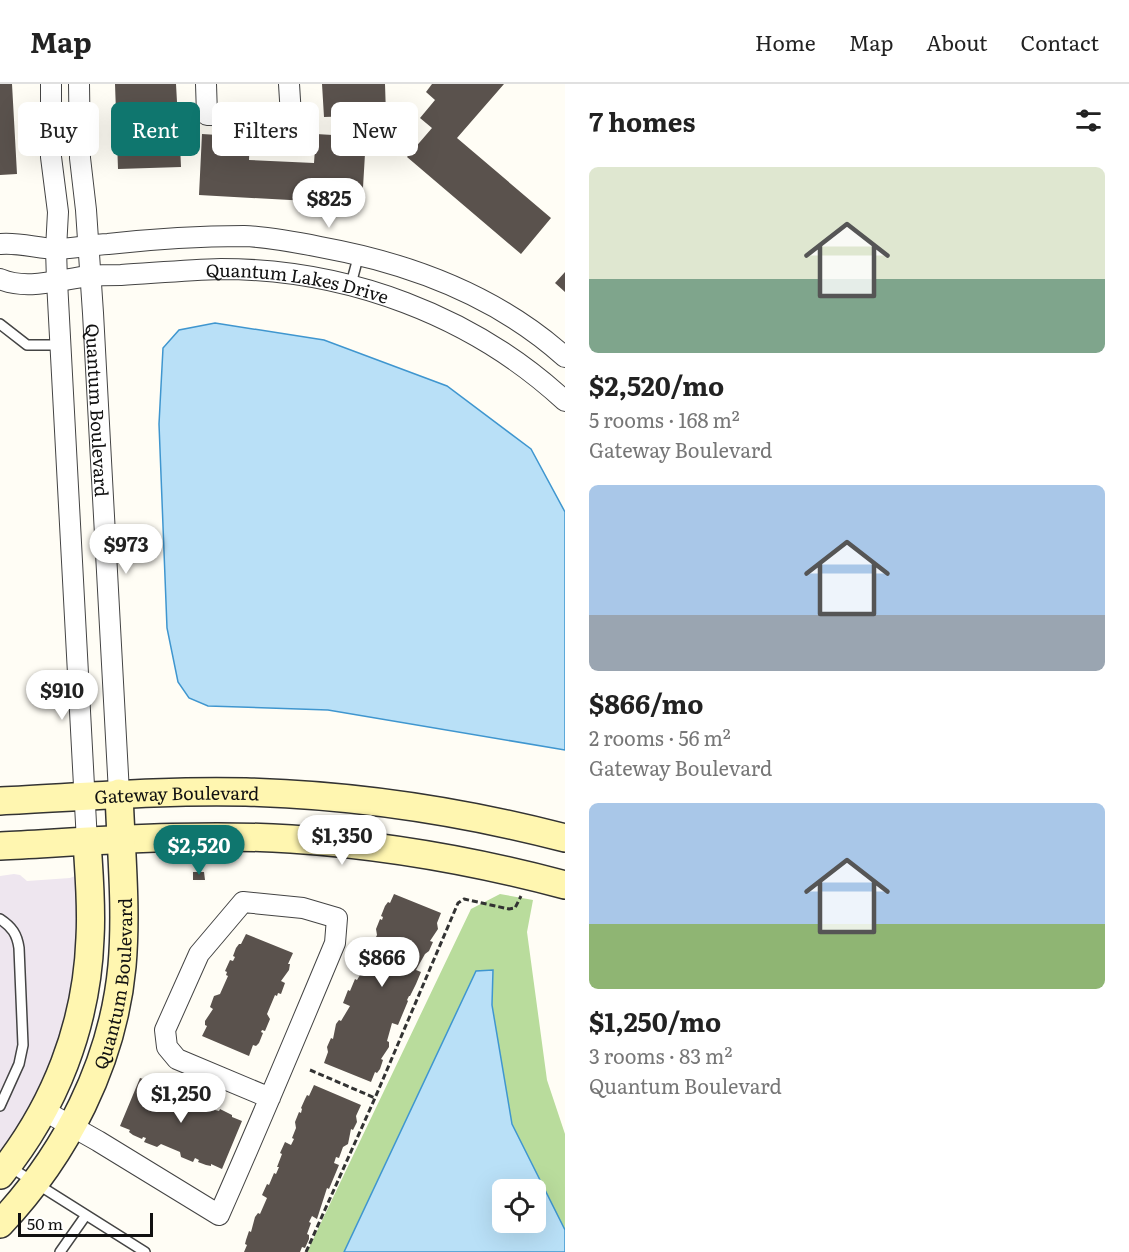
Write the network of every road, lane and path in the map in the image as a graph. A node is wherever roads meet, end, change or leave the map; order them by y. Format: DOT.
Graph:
graph roads {
  1 [pos="51,84"];
  2 [pos="79,84"];
  3 [pos="206,84"];
  4 [pos="289,84"];
  5 [pos="51,102"];
  6 [pos="79,102"];
  7 [pos="51,156"];
  8 [pos="80,156"];
  9 [pos="0,244"];
  10 [pos="88,246"];
  11 [pos="56,249"];
  12 [pos="359,254"];
  13 [pos="90,276"];
  14 [pos="0,279"];
  15 [pos="57,280"];
  16 [pos="351,284"];
  17 [pos="0,324"];
  18 [pos="61,345"];
  19 [pos="565,357"];
  20 [pos="565,401"];
  21 [pos="119,793"];
  22 [pos="83,796"];
  23 [pos="0,801"];
  24 [pos="565,838"];
  25 [pos="121,840"];
  26 [pos="87,842"];
  27 [pos="0,846"];
  28 [pos="565,885"];
  29 [pos="521,894"];
  30 [pos="0,920"];
  31 [pos="310,1070"];
  32 [pos="270,1098"];
  33 [pos="375,1098"];
  34 [pos="0,1106"];
  35 [pos="43,1110"];
  36 [pos="72,1126"];
  37 [pos="4,1170"];
  38 [pos="36,1184"];
  39 [pos="86,1215"];
  40 [pos="0,1224"];
  41 [pos="60,1252"];
  42 [pos="145,1252"];
  43 [pos="306,1252"];
  1 -- 5 [label="street"];
  2 -- 6 [label="street"];
  3 -- 4 [label="street"];
  7 -- 11 [label="street"];
  8 -- 10 [label="street"];
  9 -- 11 [label="street, Quantum Lakes Drive"];
  10 -- 11 [label="street, Quantum Lakes Drive"];
  10 -- 12 [label="street, Quantum Lakes Drive"];
  10 -- 13 [label="street, Quantum Boulevard"];
  11 -- 15 [label="street, Quantum Boulevard"];
  12 -- 16 [label="lane"];
  12 -- 19 [label="street, Quantum Lakes Drive"];
  13 -- 15 [label="street, Quantum Lakes Drive"];
  13 -- 16 [label="street, Quantum Lakes Drive"];
  13 -- 21 [label="street, Quantum Boulevard"];
  14 -- 15 [label="street, Quantum Lakes Drive"];
  15 -- 18 [label="street, Quantum Boulevard"];
  16 -- 20 [label="street, Quantum Lakes Drive"];
  17 -- 18 [label="lane"];
  18 -- 22 [label="street, Quantum Boulevard"];
  21 -- 22 [label="main road, Gateway Boulevard"];
  21 -- 24 [label="main road, Gateway Boulevard"];
  21 -- 25 [label="main road, Quantum Boulevard"];
  22 -- 23 [label="main road, Gateway Boulevard"];
  22 -- 26 [label="street, Quantum Boulevard"];
  25 -- 26 [label="main road"];
  25 -- 28 [label="main road"];
  25 -- 36 [label="main road, Quantum Boulevard"];
  26 -- 27 [label="main road"];
  26 -- 35 [label="main road, Quantum Boulevard"];
  29 -- 33 [label="path"];
  30 -- 34 [label="lane"];
  31 -- 33 [label="path"];
  32 -- 32 [label="street"];
  32 -- 36 [label="street"];
  33 -- 43 [label="path"];
  35 -- 36 [label="street"];
  35 -- 37 [label="main road, Quantum Boulevard"];
  36 -- 38 [label="main road, Quantum Boulevard"];
  37 -- 38 [label="lane"];
  38 -- 39 [label="lane"];
  38 -- 40 [label="main road, Quantum Boulevard"];
  39 -- 41 [label="lane"];
  39 -- 42 [label="lane"];
}
